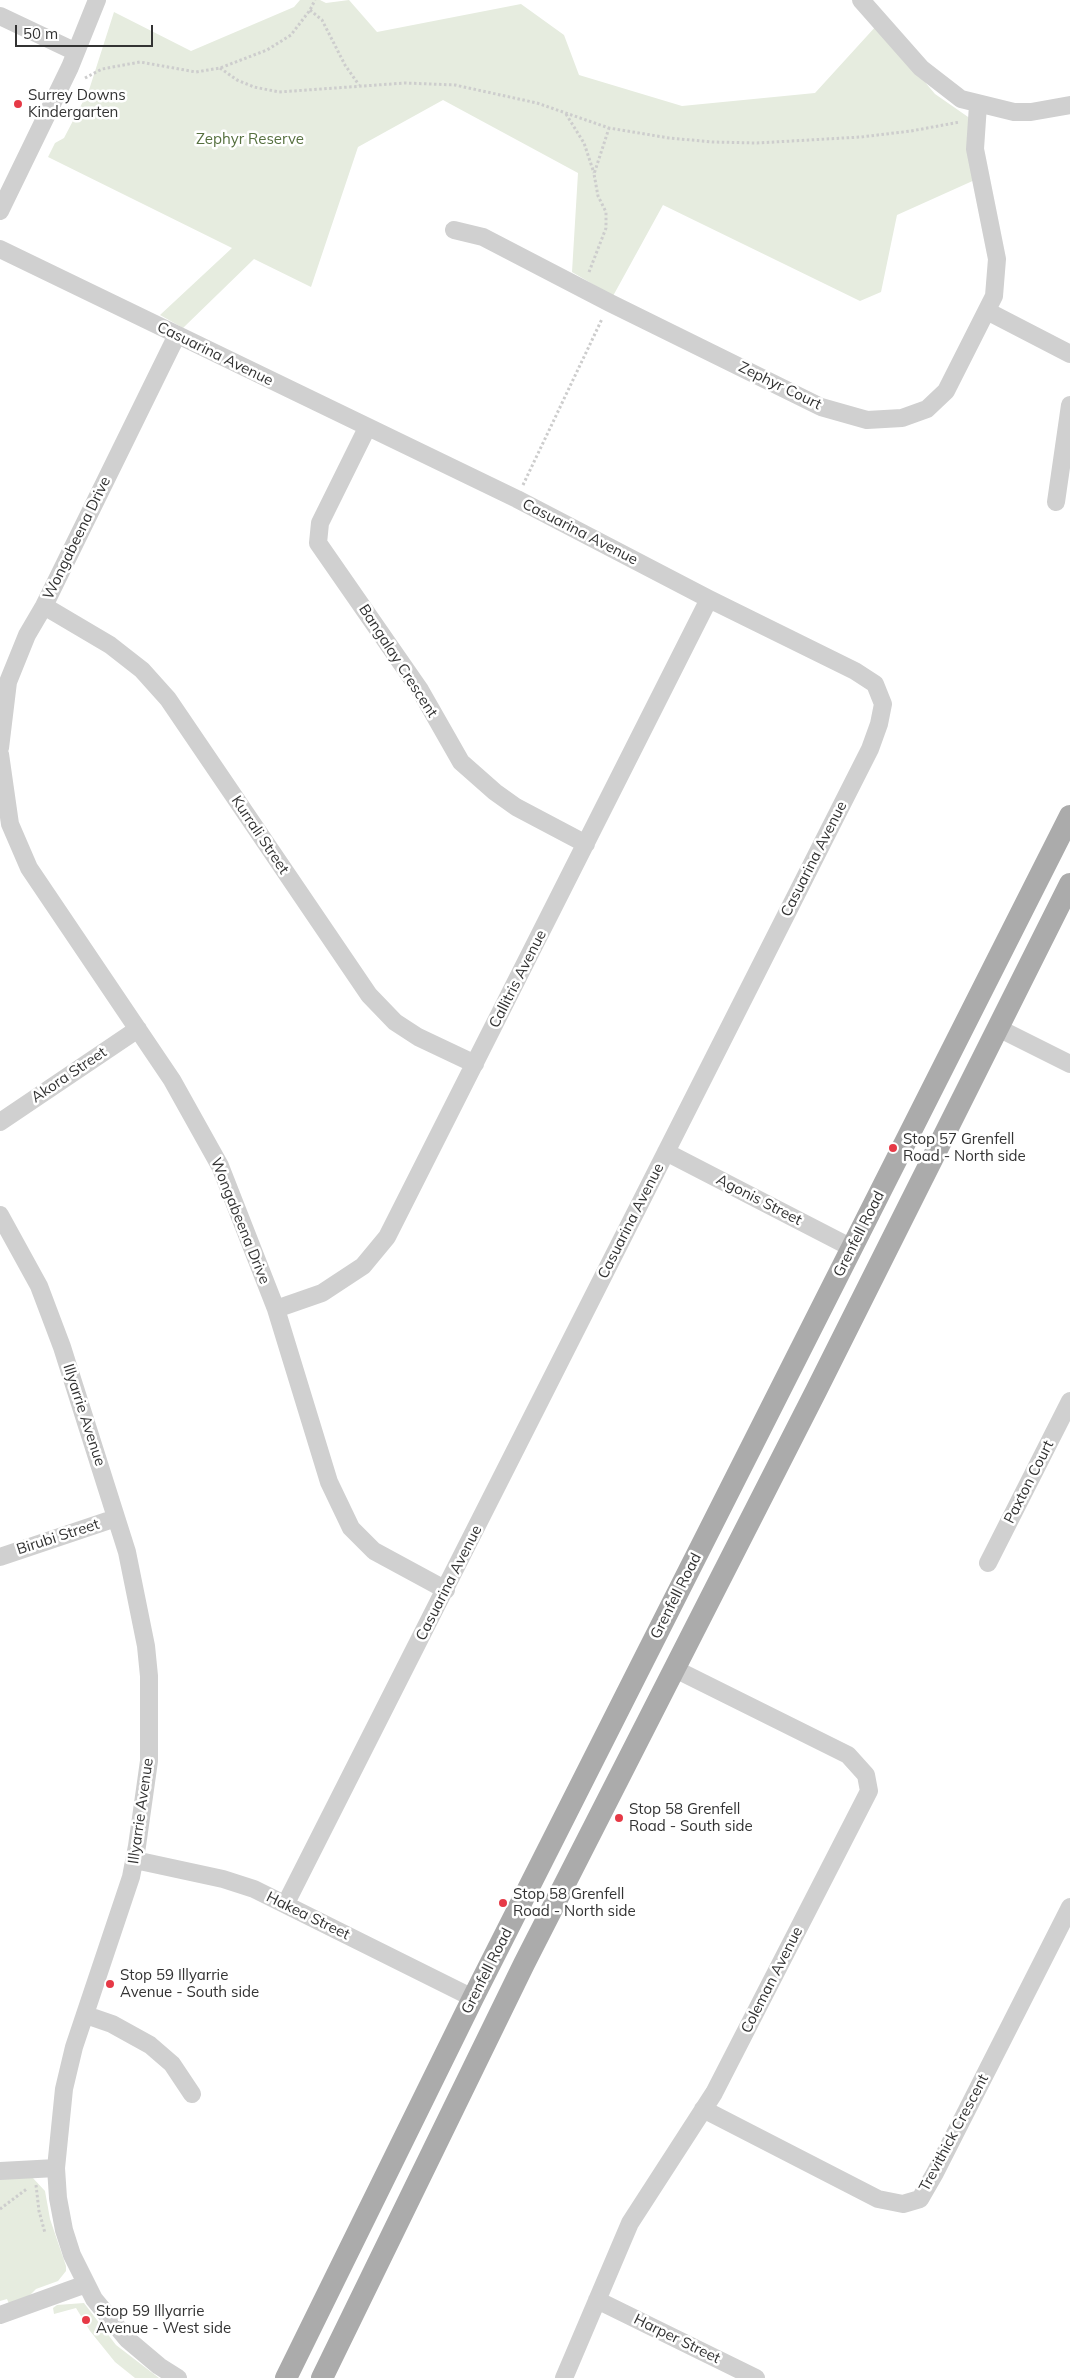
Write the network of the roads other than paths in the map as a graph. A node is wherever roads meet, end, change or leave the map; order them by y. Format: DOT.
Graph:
graph roads {
  1 [pos="97,0"];
  2 [pos="869,2"];
  3 [pos="0,16"];
  4 [pos="76,52"];
  5 [pos="1070,106"];
  6 [pos="978,110"];
  7 [pos="0,211"];
  8 [pos="454,230"];
  9 [pos="0,249"];
  10 [pos="987,311"];
  11 [pos="177,336"];
  12 [pos="1070,354"];
  13 [pos="1070,405"];
  14 [pos="367,428"];
  15 [pos="1056,502"];
  16 [pos="709,599"];
  17 [pos="44,606"];
  18 [pos="0,748"];
  19 [pos="0,754"];
  20 [pos="1070,816"];
  21 [pos="586,844"];
  22 [pos="1070,884"];
  23 [pos="970,1014"];
  24 [pos="998,1028"];
  25 [pos="138,1029"];
  26 [pos="475,1064"];
  27 [pos="1070,1064"];
  28 [pos="0,1122"];
  29 [pos="666,1152"];
  30 [pos="0,1215"];
  31 [pos="852,1248"];
  32 [pos="880,1262"];
  33 [pos="276,1309"];
  34 [pos="1070,1401"];
  35 [pos="116,1518"];
  36 [pos="0,1556"];
  37 [pos="988,1563"];
  38 [pos="446,1590"];
  39 [pos="647,1654"];
  40 [pos="675,1669"];
  41 [pos="135,1860"];
  42 [pos="286,1903"];
  43 [pos="1070,1907"];
  44 [pos="472,1998"];
  45 [pos="86,2015"];
  46 [pos="192,2094"];
  47 [pos="703,2110"];
  48 [pos="56,2168"];
  49 [pos="0,2171"];
  50 [pos="86,2284"];
  51 [pos="597,2300"];
  52 [pos="0,2315"];
  53 [pos="178,2378"];
  54 [pos="286,2378"];
  55 [pos="322,2378"];
  56 [pos="564,2378"];
  57 [pos="756,2378"];
  1 -- 4 [label="street"];
  2 -- 6 [label="street"];
  3 -- 4 [label="street"];
  4 -- 7 [label="street"];
  5 -- 6 [label="street"];
  6 -- 10 [label="street, Zephyr Court"];
  8 -- 10 [label="street, Zephyr Court"];
  9 -- 11 [label="street, Casuarina Avenue"];
  10 -- 12 [label="street"];
  11 -- 14 [label="street, Casuarina Avenue"];
  11 -- 17 [label="street, Wongabeena Drive"];
  13 -- 15 [label="street"];
  14 -- 16 [label="street, Casuarina Avenue"];
  14 -- 21 [label="street, Bangalay Crescent"];
  16 -- 21 [label="street, Callitris Avenue"];
  16 -- 29 [label="street, Casuarina Avenue"];
  17 -- 18 [label="street, Wongabeena Drive"];
  17 -- 26 [label="street, Kurrali Street"];
  19 -- 25 [label="street, Wongabeena Drive"];
  20 -- 23 [label="main road, Grenfell Road"];
  21 -- 26 [label="street, Callitris Avenue"];
  22 -- 24 [label="main road, Grenfell Road"];
  23 -- 24 [label="main road"];
  23 -- 31 [label="main road, Grenfell Road"];
  24 -- 27 [label="street"];
  24 -- 32 [label="main road, Grenfell Road"];
  25 -- 28 [label="street, Akora Street"];
  25 -- 33 [label="street, Wongabeena Drive"];
  26 -- 33 [label="street, Callitris Avenue"];
  29 -- 31 [label="street, Agonis Street"];
  29 -- 38 [label="street, Casuarina Avenue"];
  30 -- 35 [label="street, Illyarrie Avenue"];
  31 -- 32 [label="main road"];
  31 -- 39 [label="main road, Grenfell Road"];
  32 -- 40 [label="main road, Grenfell Road"];
  33 -- 38 [label="street, Wongabeena Drive"];
  34 -- 37 [label="street, Paxton Court"];
  35 -- 36 [label="street, Birubi Street"];
  35 -- 41 [label="street, Illyarrie Avenue"];
  38 -- 42 [label="street, Casuarina Avenue"];
  39 -- 40 [label="main road"];
  39 -- 44 [label="main road, Grenfell Road"];
  40 -- 47 [label="street, Coleman Avenue"];
  40 -- 55 [label="main road, Grenfell Road"];
  41 -- 42 [label="street, Hakea Street"];
  41 -- 45 [label="street, Illyarrie Avenue"];
  42 -- 44 [label="street, Hakea Street"];
  43 -- 47 [label="street, Trevithick Crescent"];
  44 -- 54 [label="main road, Grenfell Road"];
  45 -- 46 [label="street"];
  45 -- 48 [label="street, Illyarrie Avenue"];
  47 -- 51 [label="street, Coleman Avenue"];
  48 -- 49 [label="street"];
  48 -- 50 [label="street, Illyarrie Avenue"];
  50 -- 52 [label="street"];
  50 -- 53 [label="street, Illyarrie Avenue"];
  51 -- 56 [label="street, Coleman Avenue"];
  51 -- 57 [label="street, Harper Street"];
}
